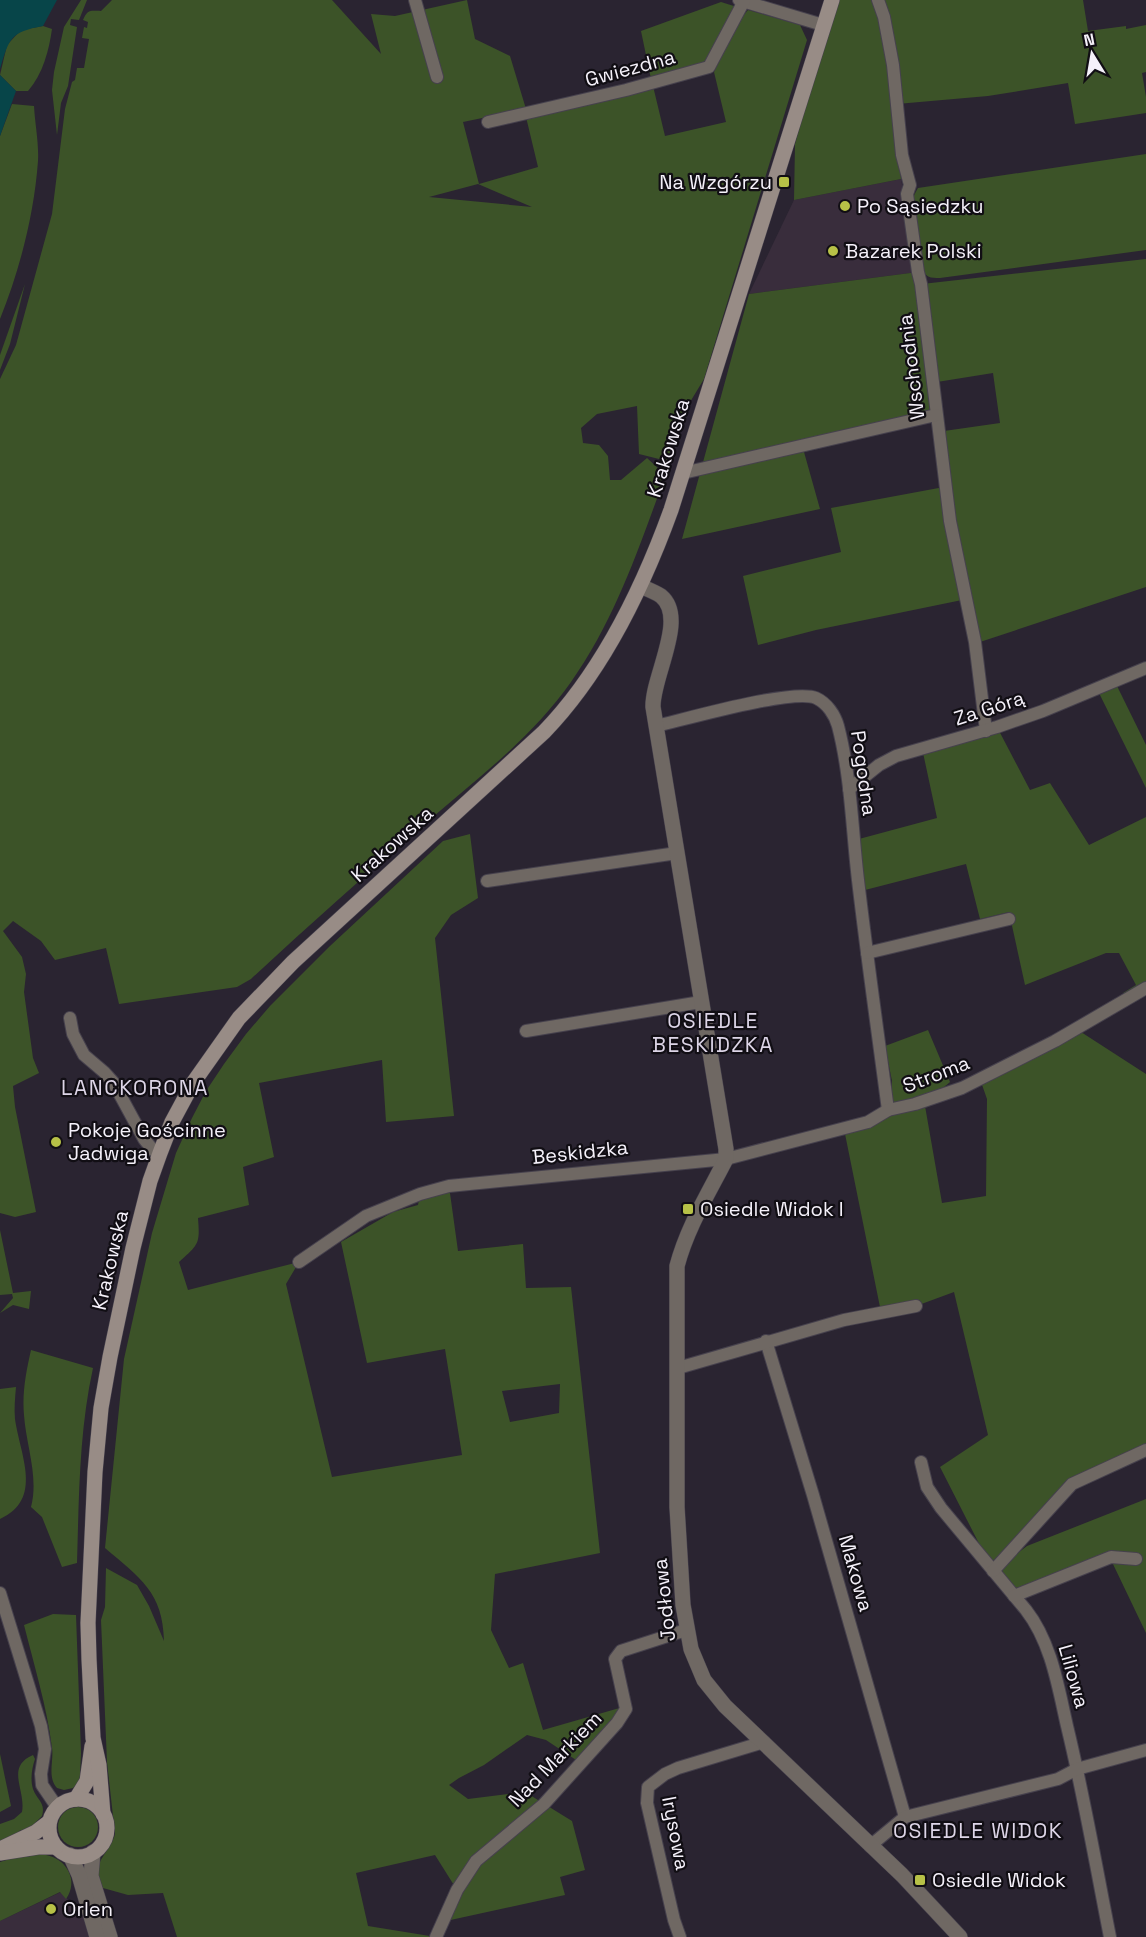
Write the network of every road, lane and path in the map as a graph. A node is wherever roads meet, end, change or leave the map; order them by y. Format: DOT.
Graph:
graph roads {
  1 [pos="415,0"];
  2 [pos="832,0"];
  3 [pos="878,0"];
  4 [pos="742,1"];
  5 [pos="823,25"];
  6 [pos="437,77"];
  7 [pos="488,122"];
  8 [pos="936,415"];
  9 [pos="683,473"];
  10 [pos="640,586"];
  11 [pos="1146,668"];
  12 [pos="656,726"];
  13 [pos="986,731"];
  14 [pos="849,789"];
  15 [pos="677,853"];
  16 [pos="487,881"];
  17 [pos="1009,919"];
  18 [pos="867,953"];
  19 [pos="1146,988"];
  20 [pos="701,1002"];
  21 [pos="70,1018"];
  22 [pos="526,1031"];
  23 [pos="888,1110"];
  24 [pos="160,1153"];
  25 [pos="726,1160"];
  26 [pos="299,1262"];
  27 [pos="916,1306"];
  28 [pos="766,1341"];
  29 [pos="678,1368"];
  30 [pos="1146,1450"];
  31 [pos="921,1462"];
  32 [pos="1136,1559"];
  33 [pos="993,1571"];
  34 [pos="0,1593"];
  35 [pos="1014,1596"];
  36 [pos="686,1630"];
  37 [pos="93,1738"];
  38 [pos="764,1742"];
  39 [pos="1146,1750"];
  40 [pos="1077,1769"];
  41 [pos="76,1799"];
  42 [pos="57,1807"];
  43 [pos="103,1814"];
  44 [pos="905,1817"];
  45 [pos="49,1822"];
  46 [pos="870,1846"];
  47 [pos="56,1847"];
  48 [pos="0,1851"];
  49 [pos="93,1852"];
  50 [pos="70,1856"];
  51 [pos="97,1937"];
  52 [pos="110,1937"];
  53 [pos="436,1937"];
  54 [pos="680,1937"];
  55 [pos="960,1937"];
  56 [pos="1110,1937"];
  1 -- 6 [label="street"];
  2 -- 5 [label="main road, Krakowska"];
  3 -- 8 [label="street, Wschodnia"];
  4 -- 5 [label="street"];
  4 -- 7 [label="street, Gwiezdna"];
  5 -- 9 [label="main road, Krakowska"];
  8 -- 9 [label="street"];
  8 -- 13 [label="street, Wschodnia"];
  9 -- 10 [label="main road, Krakowska"];
  10 -- 12 [label="street"];
  10 -- 24 [label="main road, Krakowska"];
  11 -- 13 [label="street, Za Górą"];
  12 -- 14 [label="street, Pogodna"];
  12 -- 15 [label="street"];
  13 -- 14 [label="street, Za Górą"];
  14 -- 18 [label="street, Pogodna"];
  15 -- 16 [label="street"];
  15 -- 20 [label="street"];
  17 -- 18 [label="street"];
  18 -- 23 [label="street, Pogodna"];
  19 -- 23 [label="street, Stroma"];
  20 -- 22 [label="street"];
  20 -- 25 [label="street"];
  21 -- 24 [label="street"];
  23 -- 25 [label="street, Stroma"];
  24 -- 37 [label="main road, Krakowska"];
  25 -- 26 [label="street, Beskidzka"];
  25 -- 29 [label="street, Jodłowa"];
  27 -- 28 [label="street"];
  28 -- 29 [label="street"];
  28 -- 44 [label="street, Makowa"];
  29 -- 36 [label="street, Jodłowa"];
  30 -- 33 [label="street"];
  31 -- 33 [label="street, Liliowa"];
  32 -- 35 [label="street"];
  33 -- 35 [label="street, Liliowa"];
  34 -- 42 [label="street"];
  35 -- 40 [label="street, Liliowa"];
  36 -- 38 [label="street, Jodłowa"];
  36 -- 53 [label="street, Nad Markiem"];
  37 -- 41 [label="main road, Krakowska"];
  37 -- 43 [label="main road, Krakowska"];
  38 -- 46 [label="street, Jodłowa"];
  38 -- 54 [label="street, Irysowa"];
  39 -- 40 [label="street"];
  40 -- 44 [label="street"];
  40 -- 56 [label="street, Liliowa"];
  41 -- 42 [label="main road"];
  41 -- 43 [label="main road"];
  42 -- 45 [label="main road"];
  43 -- 49 [label="main road"];
  44 -- 46 [label="street"];
  45 -- 47 [label="main road"];
  45 -- 48 [label="main road"];
  46 -- 55 [label="street, Jodłowa"];
  47 -- 48 [label="main road"];
  47 -- 50 [label="main road"];
  49 -- 50 [label="main road"];
  49 -- 52 [label="street"];
  50 -- 51 [label="street"];
}
